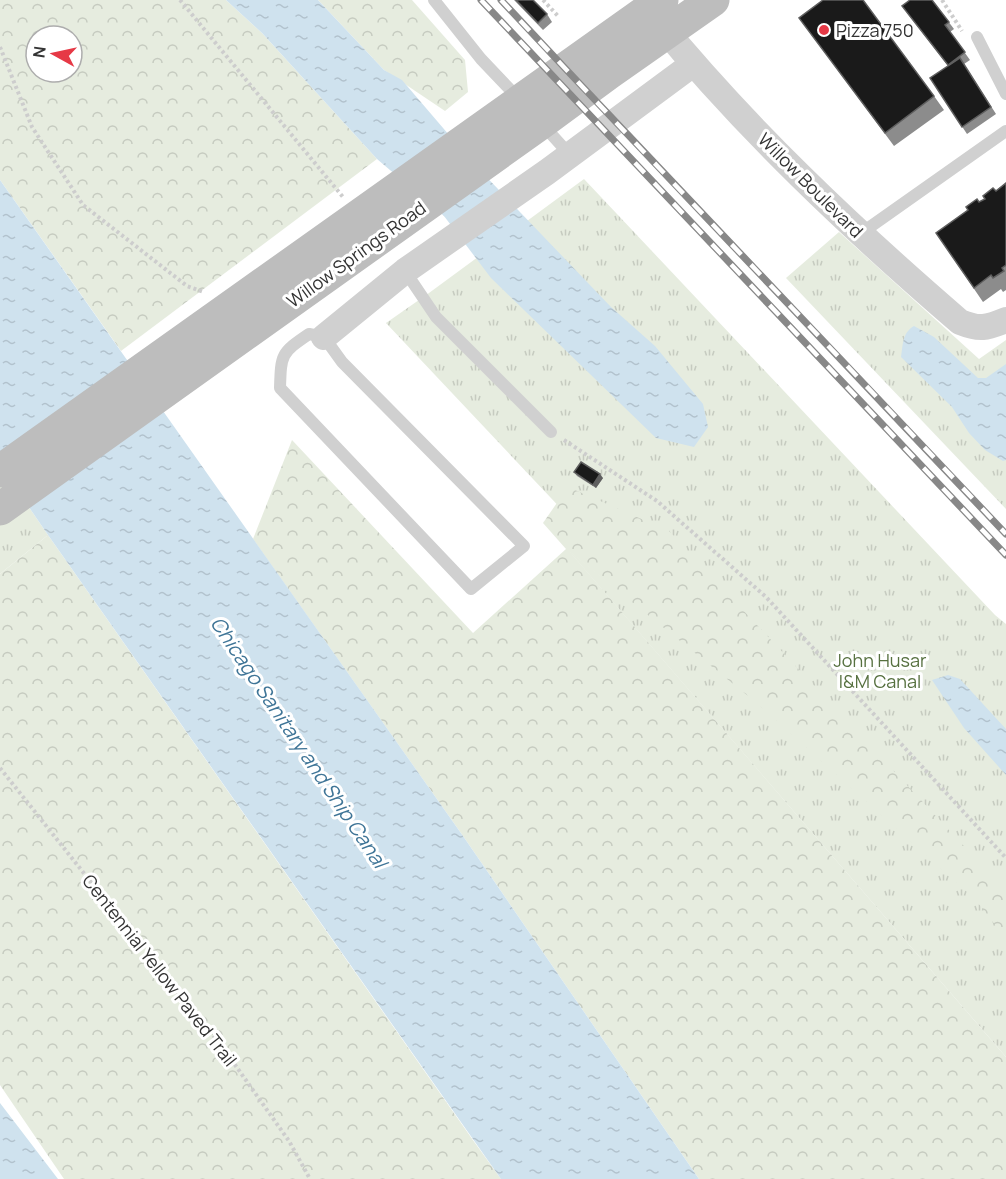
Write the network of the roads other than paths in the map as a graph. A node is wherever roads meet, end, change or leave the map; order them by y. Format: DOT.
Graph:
graph roads {
  1 [pos="434,0"];
  2 [pos="640,0"];
  3 [pos="662,0"];
  4 [pos="713,0"];
  5 [pos="976,37"];
  6 [pos="693,64"];
  7 [pos="1006,94"];
  8 [pos="1006,131"];
  9 [pos="570,155"];
  10 [pos="860,234"];
  11 [pos="405,271"];
  12 [pos="1006,320"];
  13 [pos="324,337"];
  14 [pos="551,432"];
  15 [pos="0,471"];
  16 [pos="0,508"];
  1 -- 9 [label="lane"];
  2 -- 6 [label="street, Willow Boulevard"];
  3 -- 15 [label="main road, Willow Springs Road"];
  4 -- 16 [label="main road, Willow Springs Road"];
  5 -- 7 [label="lane"];
  6 -- 9 [label="street"];
  6 -- 10 [label="street, Willow Boulevard"];
  8 -- 10 [label="lane"];
  9 -- 11 [label="street"];
  10 -- 12 [label="street, Willow Boulevard"];
  11 -- 13 [label="street"];
  11 -- 14 [label="lane"];
  13 -- 13 [label="lane"];
}
